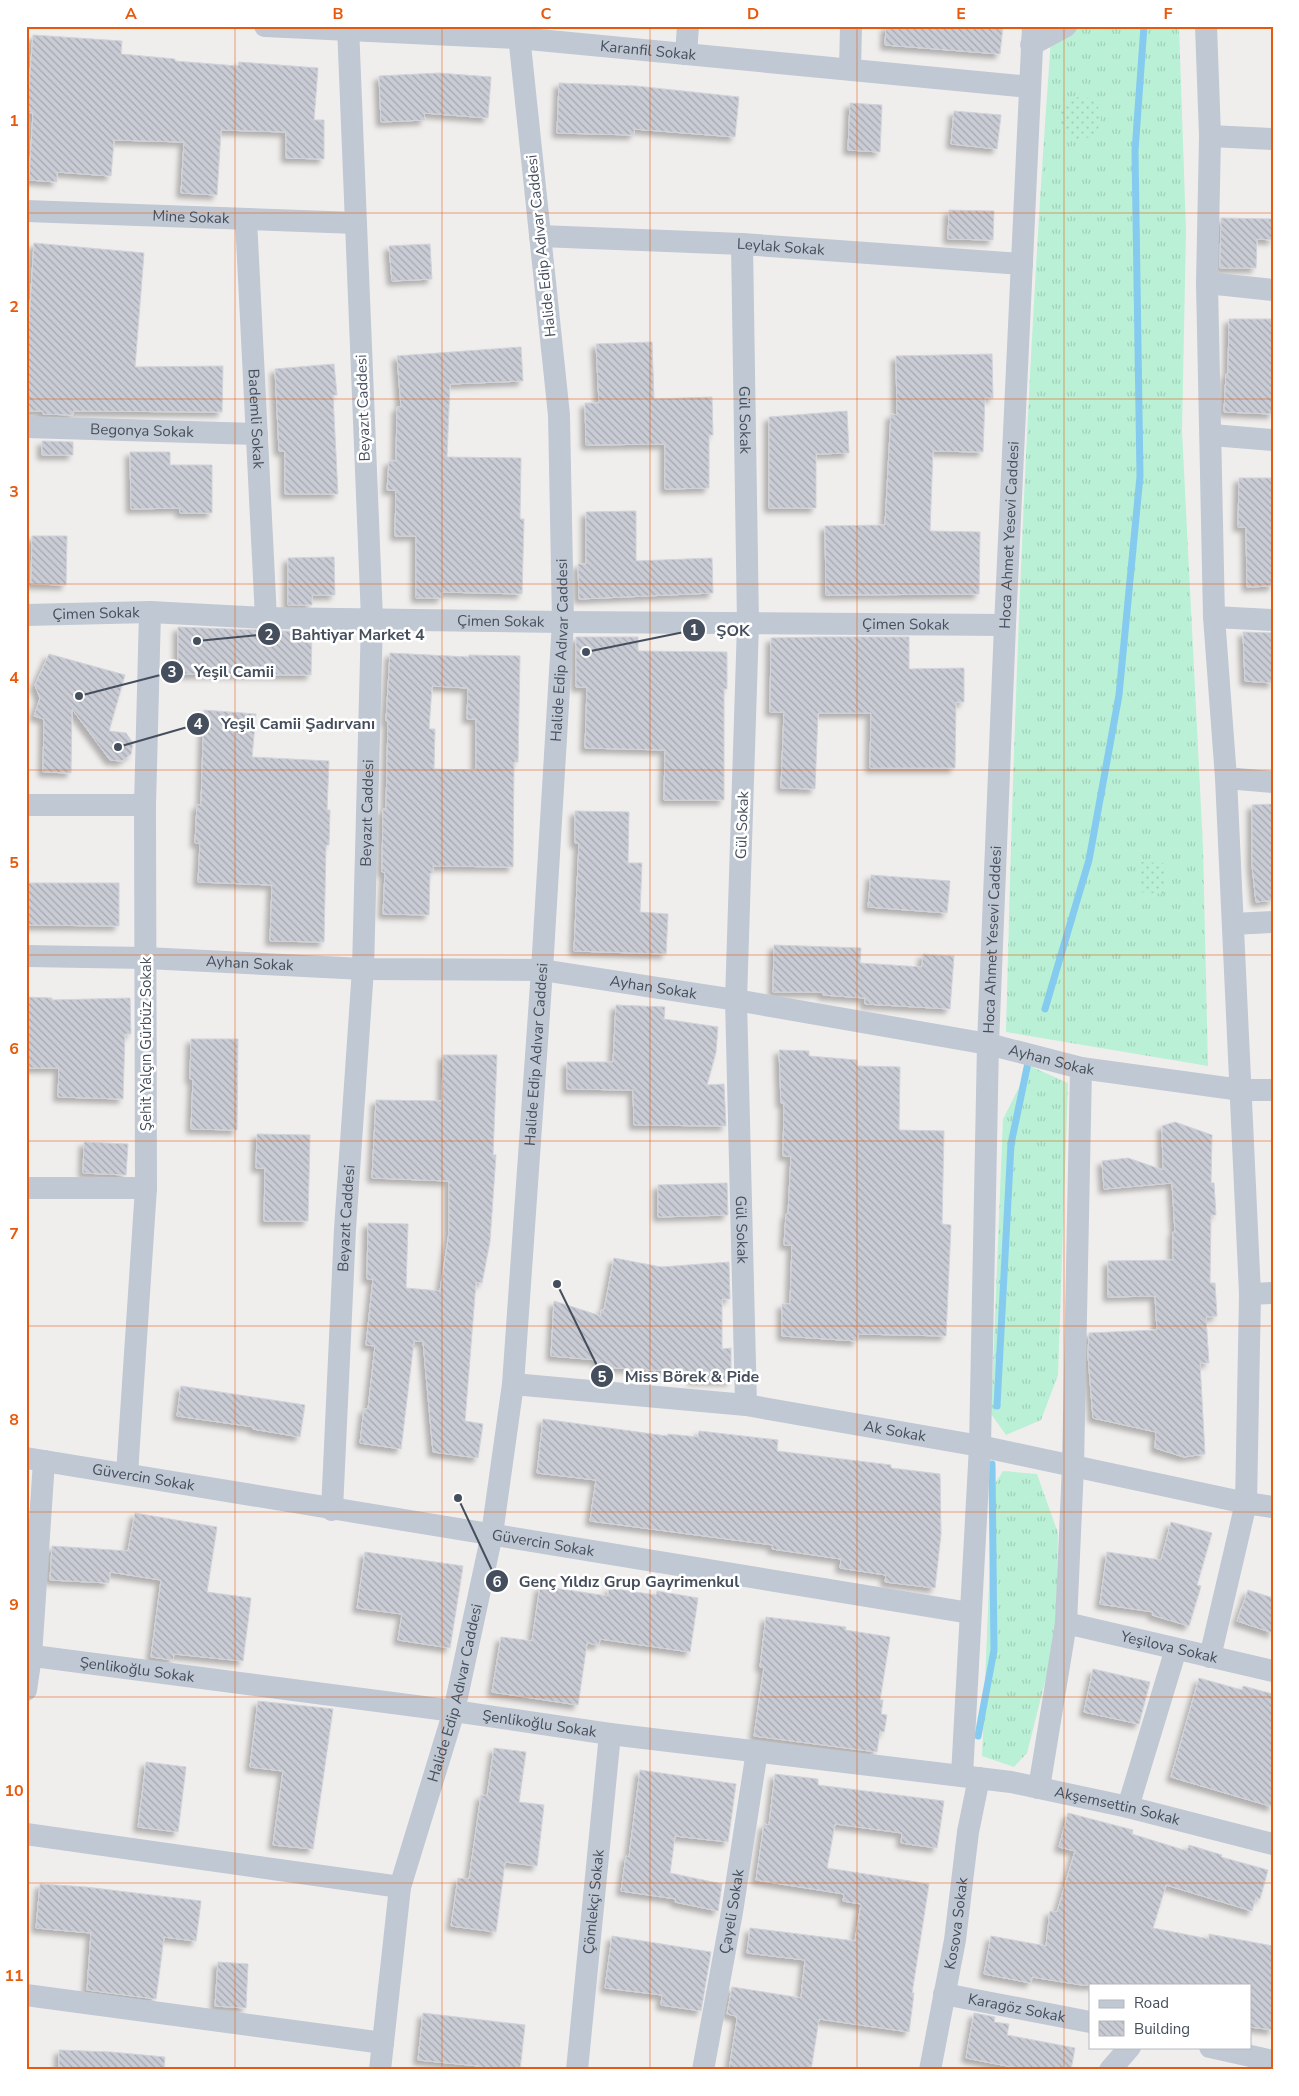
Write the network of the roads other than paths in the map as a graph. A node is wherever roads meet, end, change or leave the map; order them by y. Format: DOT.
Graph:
graph roads {
  1 [pos="265,26"];
  2 [pos="688,26"];
  3 [pos="850,26"];
  4 [pos="1066,26"];
  5 [pos="1206,26"];
  6 [pos="348,28"];
  7 [pos="518,32"];
  8 [pos="1032,36"];
  9 [pos="686,54"];
  10 [pos="850,69"];
  11 [pos="1030,87"];
  12 [pos="1210,136"];
  13 [pos="1273,139"];
  14 [pos="26,211"];
  15 [pos="246,219"];
  16 [pos="356,223"];
  17 [pos="540,236"];
  18 [pos="742,244"];
  19 [pos="1022,264"];
  20 [pos="1207,283"];
  21 [pos="1273,290"];
  22 [pos="26,426"];
  23 [pos="257,434"];
  24 [pos="1212,435"];
  25 [pos="1273,440"];
  26 [pos="150,612"];
  27 [pos="26,615"];
  28 [pos="1214,617"];
  29 [pos="266,618"];
  30 [pos="372,619"];
  31 [pos="1273,620"];
  32 [pos="564,622"];
  33 [pos="748,624"];
  34 [pos="1004,625"];
  35 [pos="1226,778"];
  36 [pos="1273,782"];
  37 [pos="26,805"];
  38 [pos="145,806"];
  39 [pos="1273,922"];
  40 [pos="1233,924"];
  41 [pos="26,956"];
  42 [pos="146,958"];
  43 [pos="363,969"];
  44 [pos="542,970"];
  45 [pos="736,1000"];
  46 [pos="988,1044"];
  47 [pos="1081,1068"];
  48 [pos="1241,1090"];
  49 [pos="1273,1090"];
  50 [pos="26,1188"];
  51 [pos="146,1188"];
  52 [pos="1273,1293"];
  53 [pos="1250,1294"];
  54 [pos="513,1384"];
  55 [pos="746,1405"];
  56 [pos="980,1446"];
  57 [pos="35,1459"];
  58 [pos="1073,1466"];
  59 [pos="127,1474"];
  60 [pos="1246,1503"];
  61 [pos="1273,1507"];
  62 [pos="332,1510"];
  63 [pos="492,1534"];
  64 [pos="970,1613"];
  65 [pos="1066,1624"];
  66 [pos="1176,1649"];
  67 [pos="29,1656"];
  68 [pos="1210,1657"];
  69 [pos="1273,1671"];
  70 [pos="26,1690"];
  71 [pos="454,1711"];
  72 [pos="610,1734"];
  73 [pos="757,1751"];
  74 [pos="971,1777"];
  75 [pos="1039,1788"];
  76 [pos="1128,1807"];
  77 [pos="26,1834"];
  78 [pos="1273,1844"];
  79 [pos="400,1886"];
  80 [pos="944,1994"];
  81 [pos="26,1995"];
  82 [pos="1089,2022"];
  83 [pos="383,2043"];
  84 [pos="1129,2048"];
  85 [pos="1215,2048"];
  86 [pos="1273,2060"];
  87 [pos="380,2070"];
  88 [pos="577,2070"];
  89 [pos="703,2070"];
  90 [pos="930,2070"];
  91 [pos="1110,2070"];
  1 -- 6 [label="street, Karanfil Sokak"];
  2 -- 9 [label="street"];
  3 -- 10 [label="street"];
  4 -- 8 [label="street"];
  5 -- 12 [label="street"];
  6 -- 7 [label="street, Karanfil Sokak"];
  6 -- 16 [label="street, Beyazıt Caddesi"];
  7 -- 9 [label="street, Karanfil Sokak"];
  7 -- 17 [label="street, Halide Edip Adıvar Caddesi"];
  8 -- 11 [label="street, Hoca Ahmet Yesevi Caddesi"];
  9 -- 10 [label="street, Karanfil Sokak"];
  10 -- 11 [label="street, Karanfil Sokak"];
  11 -- 19 [label="street, Hoca Ahmet Yesevi Caddesi"];
  12 -- 13 [label="street"];
  12 -- 20 [label="street"];
  14 -- 15 [label="street, Mine Sokak"];
  15 -- 16 [label="street, Mine Sokak"];
  15 -- 23 [label="street, Bademli Sokak"];
  16 -- 30 [label="street, Beyazıt Caddesi"];
  17 -- 18 [label="street, Leylak Sokak"];
  17 -- 32 [label="street, Halide Edip Adıvar Caddesi"];
  18 -- 19 [label="street, Leylak Sokak"];
  18 -- 33 [label="street, Gül Sokak"];
  19 -- 34 [label="street, Hoca Ahmet Yesevi Caddesi"];
  20 -- 21 [label="street"];
  20 -- 24 [label="street"];
  22 -- 23 [label="street, Begonya Sokak"];
  23 -- 29 [label="street, Bademli Sokak"];
  24 -- 25 [label="street"];
  24 -- 28 [label="street"];
  26 -- 27 [label="street, Çimen Sokak"];
  26 -- 29 [label="street, Çimen Sokak"];
  26 -- 38 [label="street, Şehit Yalçın Gürbüz Sokak"];
  28 -- 31 [label="street"];
  28 -- 35 [label="street"];
  29 -- 30 [label="street, Çimen Sokak"];
  30 -- 32 [label="street, Çimen Sokak"];
  30 -- 43 [label="street, Beyazıt Caddesi"];
  32 -- 33 [label="street, Çimen Sokak"];
  32 -- 44 [label="street, Halide Edip Adıvar Caddesi"];
  33 -- 34 [label="street, Çimen Sokak"];
  33 -- 45 [label="street, Gül Sokak"];
  34 -- 46 [label="street, Hoca Ahmet Yesevi Caddesi"];
  35 -- 36 [label="street"];
  35 -- 40 [label="street"];
  37 -- 38 [label="street"];
  38 -- 42 [label="street, Şehit Yalçın Gürbüz Sokak"];
  39 -- 40 [label="street"];
  40 -- 48 [label="street"];
  41 -- 42 [label="street, Ayhan Sokak"];
  42 -- 43 [label="street, Ayhan Sokak"];
  42 -- 51 [label="street, Şehit Yalçın Gürbüz Sokak"];
  43 -- 44 [label="street, Ayhan Sokak"];
  43 -- 62 [label="street, Beyazıt Caddesi"];
  44 -- 45 [label="street, Ayhan Sokak"];
  44 -- 54 [label="street, Halide Edip Adıvar Caddesi"];
  45 -- 46 [label="street, Ayhan Sokak"];
  45 -- 55 [label="street, Gül Sokak"];
  46 -- 47 [label="street, Ayhan Sokak"];
  46 -- 56 [label="street, Hoca Ahmet Yesevi Caddesi"];
  47 -- 48 [label="street, Ayhan Sokak"];
  47 -- 58 [label="street"];
  48 -- 49 [label="street, Ayhan Sokak"];
  48 -- 53 [label="street"];
  50 -- 51 [label="street"];
  51 -- 59 [label="street, Şehit Yalçın Gürbüz Sokak"];
  52 -- 53 [label="street"];
  53 -- 60 [label="street"];
  54 -- 55 [label="street, Ak Sokak"];
  54 -- 63 [label="street, Halide Edip Adıvar Caddesi"];
  55 -- 56 [label="street, Ak Sokak"];
  56 -- 58 [label="street, Ak Sokak"];
  56 -- 64 [label="street, Kosova Sokak"];
  57 -- 59 [label="street, Güvercin Sokak"];
  57 -- 67 [label="street"];
  58 -- 60 [label="street, Ak Sokak"];
  58 -- 65 [label="street"];
  59 -- 62 [label="street, Güvercin Sokak"];
  60 -- 61 [label="street, Ak Sokak"];
  60 -- 68 [label="street"];
  62 -- 63 [label="street, Güvercin Sokak"];
  63 -- 64 [label="street, Güvercin Sokak"];
  63 -- 71 [label="street, Halide Edip Adıvar Caddesi"];
  64 -- 74 [label="street, Kosova Sokak"];
  65 -- 66 [label="street, Yeşilova Sokak"];
  65 -- 75 [label="street"];
  66 -- 68 [label="street, Yeşilova Sokak"];
  66 -- 76 [label="street"];
  67 -- 70 [label="street"];
  67 -- 71 [label="street, Şenlikoğlu Sokak"];
  68 -- 69 [label="street, Yeşilova Sokak"];
  71 -- 72 [label="street, Şenlikoğlu Sokak"];
  71 -- 79 [label="street, Halide Edip Adıvar Caddesi"];
  72 -- 73 [label="street, Şenlikoğlu Sokak"];
  72 -- 88 [label="street, Çömlekçi Sokak"];
  73 -- 74 [label="street, Şenlikoğlu Sokak"];
  73 -- 89 [label="street, Çayeli Sokak"];
  74 -- 75 [label="street, Akşemsettin Sokak"];
  74 -- 80 [label="street, Kosova Sokak"];
  75 -- 76 [label="street, Akşemsettin Sokak"];
  76 -- 78 [label="street, Akşemsettin Sokak"];
  77 -- 79 [label="street"];
  79 -- 83 [label="street, Halide Edip Adıvar Caddesi"];
  80 -- 82 [label="street, Karagöz Sokak"];
  80 -- 90 [label="street, Kosova Sokak"];
  81 -- 83 [label="street"];
  83 -- 87 [label="street, Halide Edip Adıvar Caddesi"];
  84 -- 91 [label="street"];
  85 -- 86 [label="street"];
}
